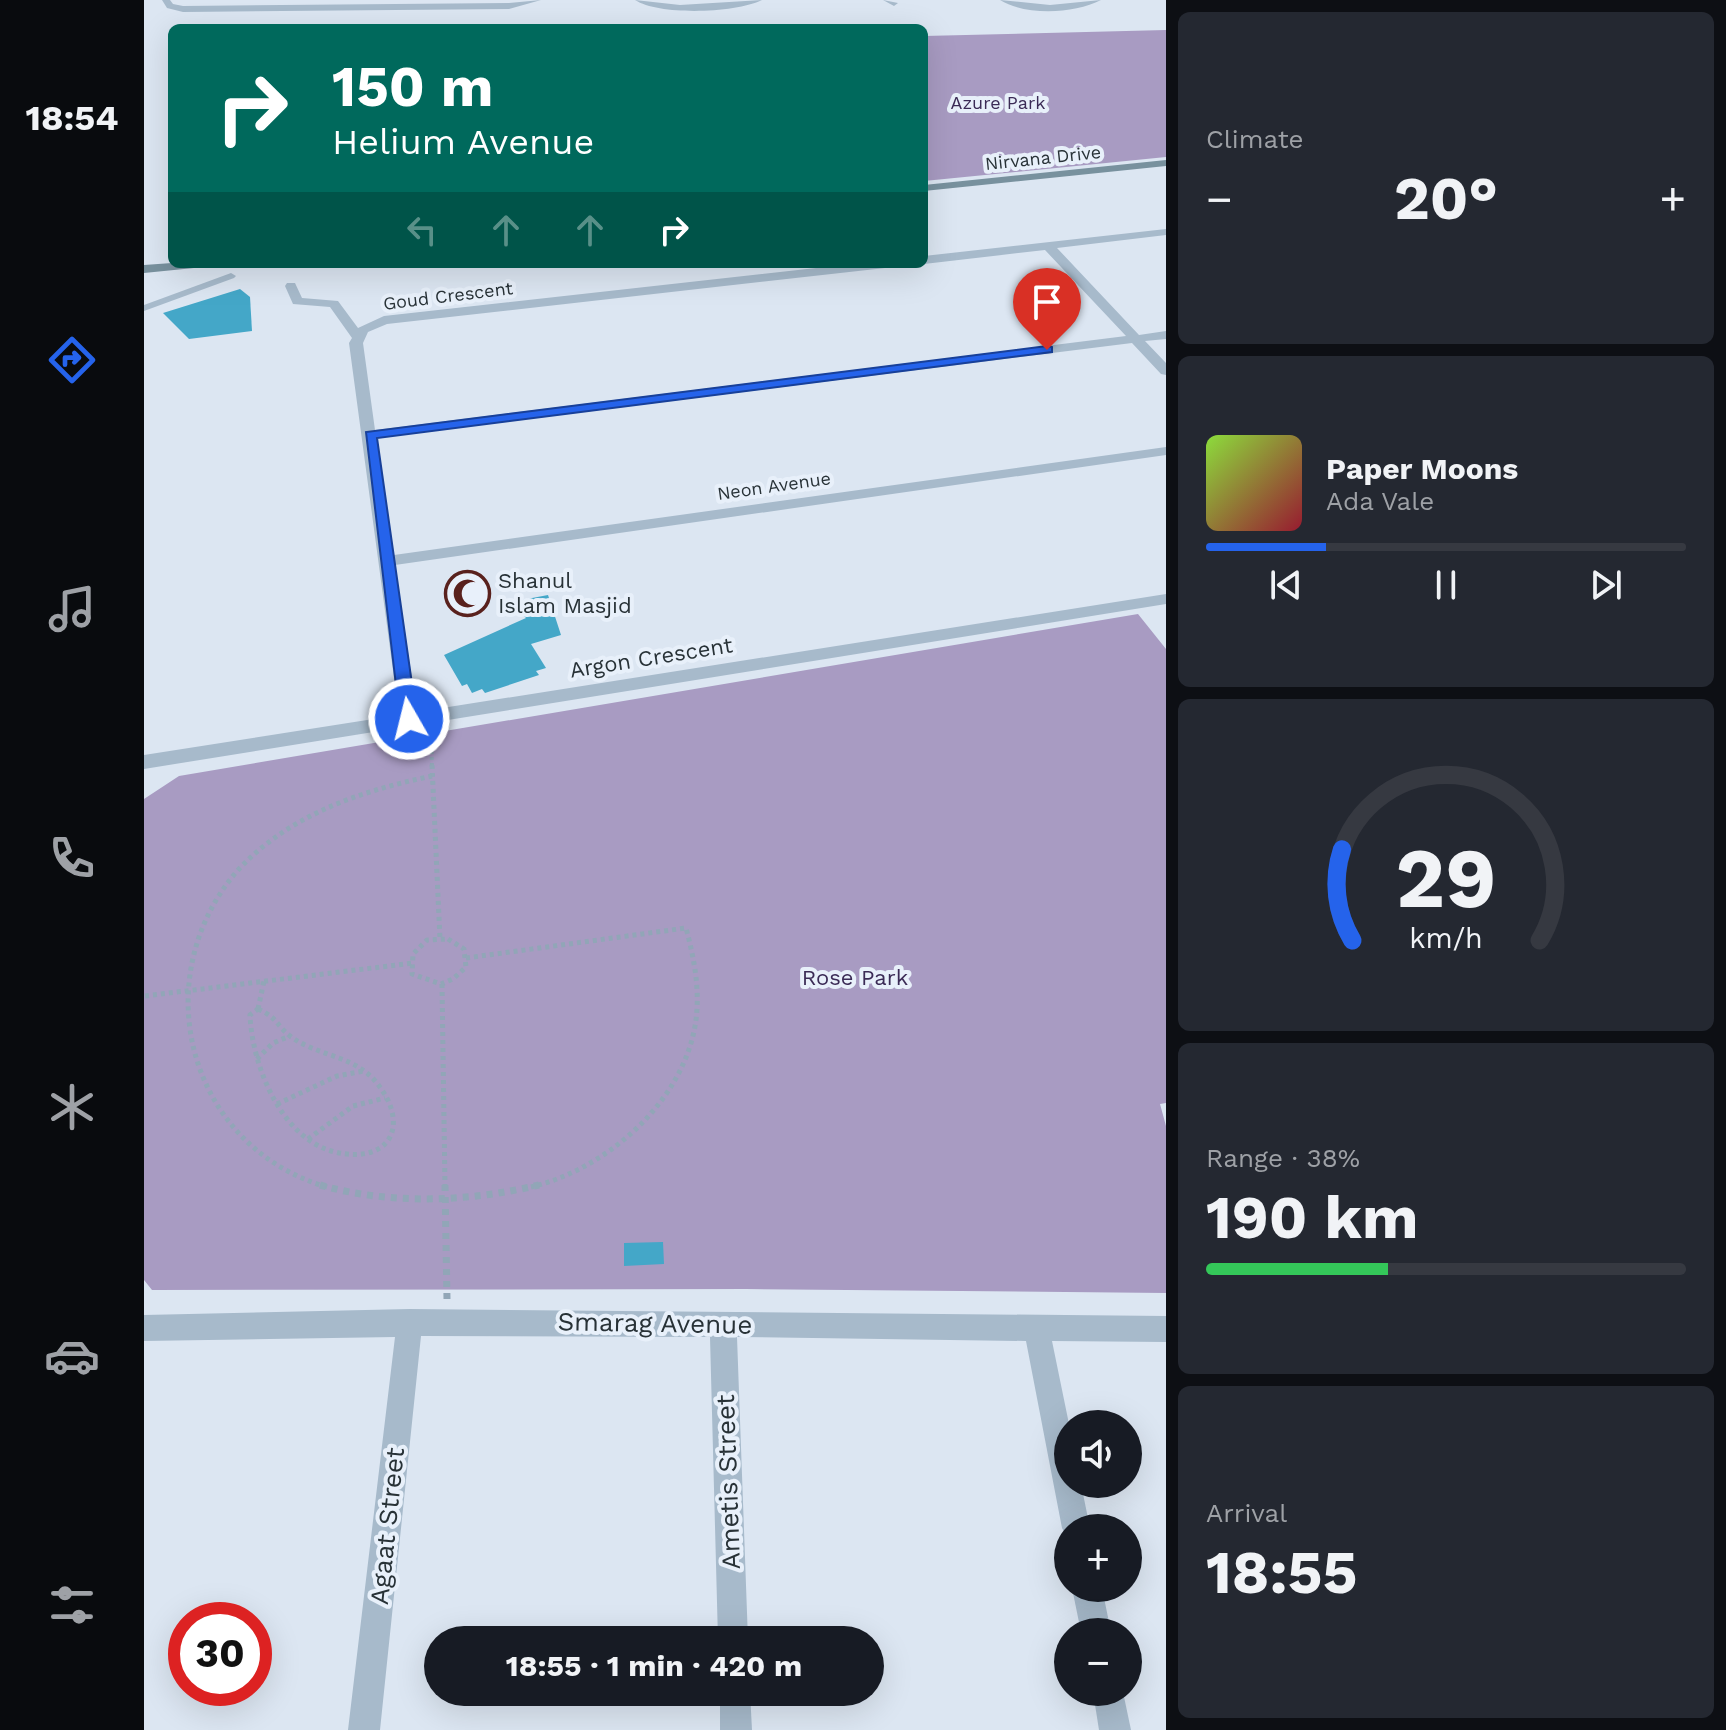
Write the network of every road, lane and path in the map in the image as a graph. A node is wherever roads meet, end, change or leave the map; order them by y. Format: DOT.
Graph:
graph roads {
  1 [pos="166,0"];
  2 [pos="537,0"];
  3 [pos="639,0"];
  4 [pos="758,0"];
  5 [pos="1004,0"];
  6 [pos="1097,0"];
  7 [pos="1166,163"];
  8 [pos="928,188"];
  9 [pos="1166,232"];
  10 [pos="1048,246"];
  11 [pos="928,260"];
  12 [pos="168,267"];
  13 [pos="849,268"];
  14 [pos="144,269"];
  15 [pos="231,276"];
  16 [pos="291,286"];
  17 [pos="144,308"];
  18 [pos="1166,335"];
  19 [pos="357,336"];
  20 [pos="1136,339"];
  21 [pos="1166,371"];
  22 [pos="370,435"];
  23 [pos="1166,451"];
  24 [pos="387,561"];
  25 [pos="1166,599"];
  26 [pos="409,719"];
  27 [pos="431,733"];
  28 [pos="144,762"];
  29 [pos="432,776"];
  30 [pos="440,939"];
  31 [pos="466,958"];
  32 [pos="413,963"];
  33 [pos="264,981"];
  34 [pos="442,984"];
  35 [pos="185,991"];
  36 [pos="145,996"];
  37 [pos="258,1009"];
  38 [pos="290,1036"];
  39 [pos="257,1059"];
  40 [pos="364,1071"];
  41 [pos="385,1098"];
  42 [pos="277,1104"];
  43 [pos="308,1139"];
  44 [pos="445,1198"];
  45 [pos="410,1322"];
  46 [pos="446,1322"];
  47 [pos="723,1323"];
  48 [pos="144,1328"];
  49 [pos="1166,1329"];
  50 [pos="1037,1330"];
  51 [pos="1073,1514"];
  52 [pos="733,1626"];
  53 [pos="735,1706"];
  54 [pos="1111,1706"];
  55 [pos="364,1730"];
  56 [pos="736,1730"];
  57 [pos="1115,1730"];
  1 -- 2 [label="street"];
  3 -- 4 [label="street"];
  5 -- 6 [label="street"];
  7 -- 8 [label="main road, Nirvana Drive"];
  9 -- 10 [label="street"];
  10 -- 11 [label="street"];
  10 -- 20 [label="street"];
  12 -- 14 [label="main road"];
  13 -- 19 [label="street, Goud Crescent"];
  15 -- 17 [label="lane"];
  16 -- 19 [label="street"];
  18 -- 20 [label="street"];
  19 -- 22 [label="street"];
  20 -- 21 [label="street"];
  20 -- 22 [label="street"];
  22 -- 24 [label="street"];
  23 -- 24 [label="street, Neon Avenue"];
  24 -- 26 [label="street"];
  25 -- 26 [label="street, Argon Crescent"];
  26 -- 28 [label="street, Argon Crescent"];
  27 -- 29 [label="path"];
  29 -- 30 [label="path"];
  29 -- 35 [label="path"];
  30 -- 31 [label="path"];
  30 -- 32 [label="path"];
  31 -- 34 [label="path"];
  31 -- 44 [label="path"];
  32 -- 33 [label="path"];
  32 -- 34 [label="path"];
  33 -- 35 [label="path"];
  33 -- 37 [label="path"];
  34 -- 44 [label="path"];
  35 -- 36 [label="path"];
  35 -- 44 [label="path"];
  37 -- 38 [label="path"];
  37 -- 39 [label="path"];
  38 -- 39 [label="path"];
  38 -- 40 [label="path"];
  39 -- 42 [label="path"];
  40 -- 41 [label="path"];
  40 -- 42 [label="path"];
  41 -- 43 [label="path"];
  41 -- 43 [label="path"];
  42 -- 43 [label="path"];
  44 -- 46 [label="path"];
  45 -- 46 [label="street, Smarag Avenue"];
  45 -- 48 [label="street, Smarag Avenue"];
  45 -- 55 [label="street, Agaat Street"];
  46 -- 47 [label="street, Smarag Avenue"];
  47 -- 50 [label="street, Smarag Avenue"];
  47 -- 52 [label="street, Ametis Street"];
  49 -- 50 [label="street, Smarag Avenue"];
  50 -- 51 [label="street"];
  53 -- 56 [label="street"];
  54 -- 57 [label="street"];
}
